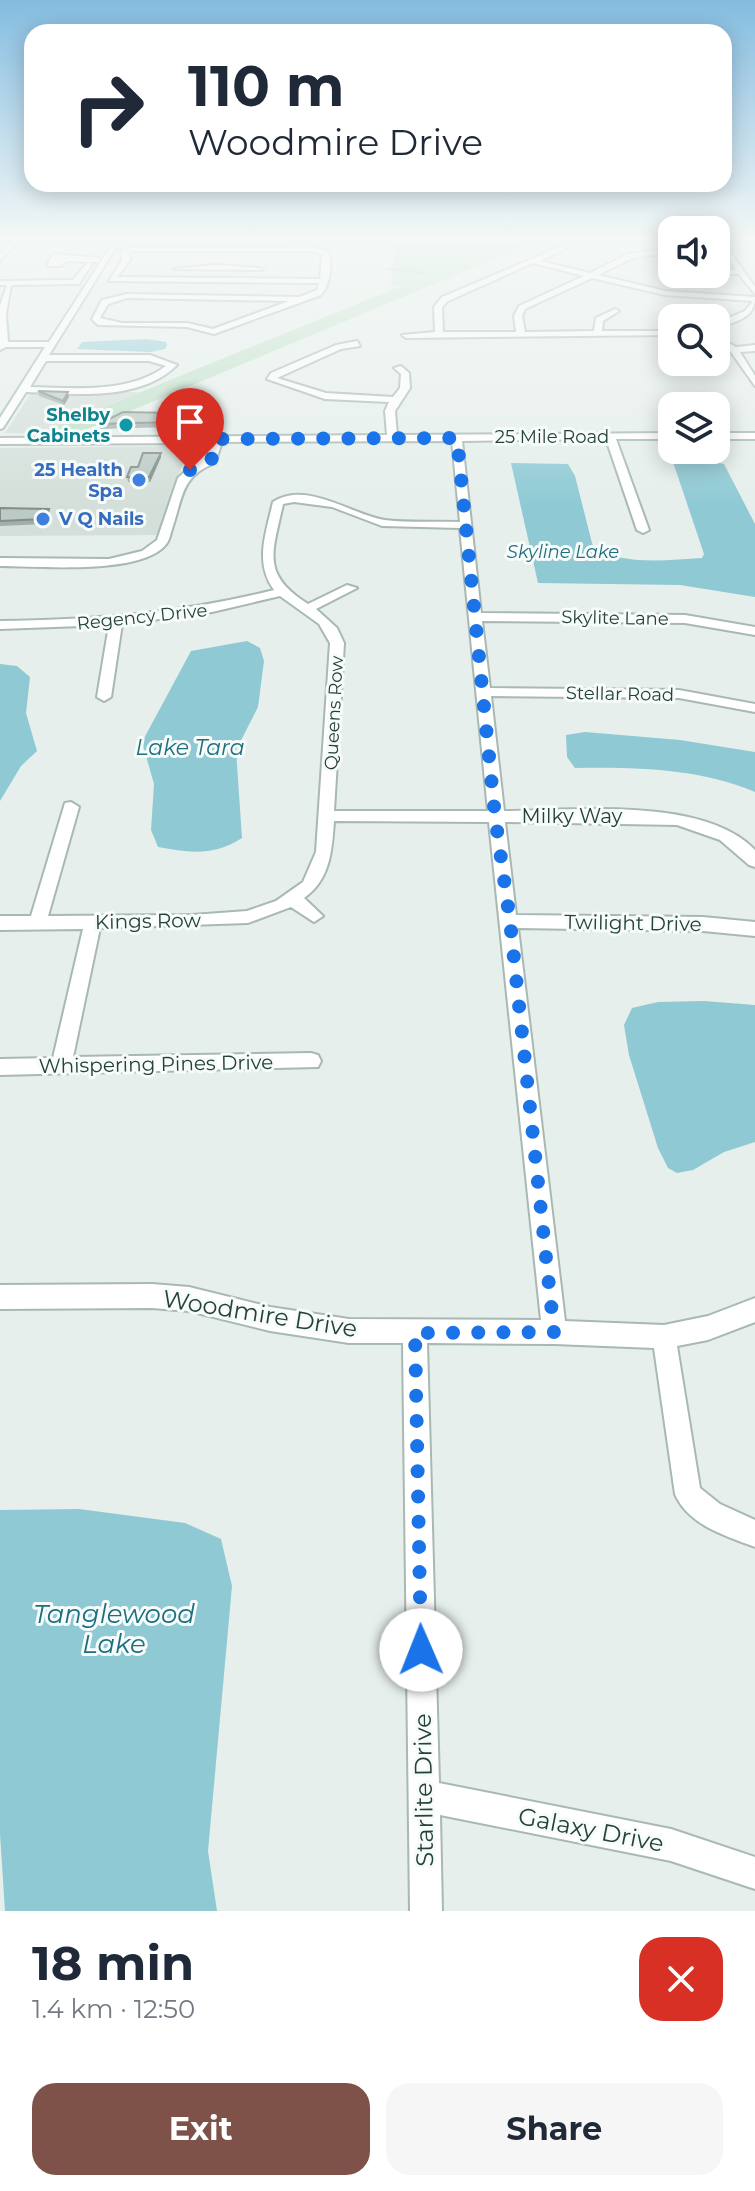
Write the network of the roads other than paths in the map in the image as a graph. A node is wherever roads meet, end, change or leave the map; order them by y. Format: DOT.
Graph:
graph roads {
  1 [pos="65,330"];
  2 [pos="199,330"];
  3 [pos="219,330"];
  4 [pos="439,330"];
  5 [pos="520,330"];
  6 [pos="598,330"];
  7 [pos="658,333"];
  8 [pos="406,335"];
  9 [pos="439,335"];
  10 [pos="521,335"];
  11 [pos="598,335"];
  12 [pos="730,343"];
  13 [pos="357,344"];
  14 [pos="50,345"];
  15 [pos="2,346"];
  16 [pos="730,346"];
  17 [pos="755,348"];
  18 [pos="739,350"];
  19 [pos="42,358"];
  20 [pos="755,367"];
  21 [pos="398,368"];
  22 [pos="755,383"];
  23 [pos="22,389"];
  24 [pos="395,400"];
  25 [pos="0,426"];
  26 [pos="658,436"];
  27 [pos="730,436"];
  28 [pos="755,436"];
  29 [pos="610,437"];
  30 [pos="457,438"];
  31 [pos="213,439"];
  32 [pos="392,439"];
  33 [pos="0,441"];
  34 [pos="464,525"];
  35 [pos="643,530"];
  36 [pos="0,562"];
  37 [pos="351,588"];
  38 [pos="282,592"];
  39 [pos="309,608"];
  40 [pos="474,617"];
  41 [pos="116,623"];
  42 [pos="0,625"];
  43 [pos="755,631"];
  44 [pos="483,692"];
  45 [pos="104,697"];
  46 [pos="755,708"];
  47 [pos="71,807"];
  48 [pos="327,816"];
  49 [pos="495,816"];
  50 [pos="755,861"];
  51 [pos="293,899"];
  52 [pos="314,916"];
  53 [pos="510,921"];
  54 [pos="38,922"];
  55 [pos="93,922"];
  56 [pos="0,923"];
  57 [pos="755,929"];
  58 [pos="311,1061"];
  59 [pos="61,1065"];
  60 [pos="0,1067"];
  61 [pos="0,1297"];
  62 [pos="755,1310"];
  63 [pos="554,1332"];
  64 [pos="415,1333"];
  65 [pos="664,1337"];
  66 [pos="755,1534"];
  67 [pos="425,1796"];
  68 [pos="755,1873"];
  69 [pos="426,1911"];
  1 -- 14 [label="street"];
  2 -- 3 [label="street"];
  4 -- 9 [label="street"];
  5 -- 10 [label="street"];
  6 -- 11 [label="street"];
  7 -- 11 [label="street"];
  8 -- 9 [label="street"];
  9 -- 10 [label="street"];
  10 -- 11 [label="street"];
  12 -- 18 [label="street"];
  13 -- 24 [label="street"];
  14 -- 15 [label="street"];
  14 -- 19 [label="street"];
  16 -- 18 [label="street"];
  17 -- 18 [label="street"];
  18 -- 20 [label="street"];
  18 -- 22 [label="street"];
  19 -- 23 [label="street"];
  19 -- 23 [label="street"];
  21 -- 24 [label="street"];
  23 -- 25 [label="street"];
  24 -- 32 [label="street"];
  26 -- 29 [label="street, 25 Mile Road"];
  27 -- 28 [label="street"];
  29 -- 30 [label="street, 25 Mile Road"];
  29 -- 35 [label="street"];
  30 -- 32 [label="street, 25 Mile Road"];
  30 -- 34 [label="street"];
  31 -- 32 [label="street, 25 Mile Road"];
  31 -- 33 [label="street, 25 Mile Road"];
  31 -- 36 [label="street"];
  34 -- 38 [label="street"];
  34 -- 40 [label="street"];
  37 -- 39 [label="street"];
  38 -- 39 [label="street, Queens Row"];
  38 -- 41 [label="street, Regency Drive"];
  39 -- 48 [label="street, Queens Row"];
  40 -- 43 [label="street, Skylite Lane"];
  40 -- 44 [label="street"];
  41 -- 42 [label="street, Regency Drive"];
  41 -- 45 [label="street"];
  44 -- 46 [label="street, Stellar Road"];
  44 -- 49 [label="street"];
  47 -- 54 [label="street"];
  48 -- 49 [label="street, Milky Way"];
  48 -- 51 [label="street, Queens Row"];
  49 -- 50 [label="street, Milky Way"];
  49 -- 53 [label="street"];
  51 -- 52 [label="street"];
  51 -- 55 [label="street, Kings Row"];
  53 -- 57 [label="street, Twilight Drive"];
  53 -- 63 [label="street"];
  54 -- 55 [label="street, Kings Row"];
  54 -- 56 [label="street, Kings Row"];
  55 -- 59 [label="street"];
  58 -- 59 [label="street, Whispering Pines Drive"];
  59 -- 60 [label="street, Whispering Pines Drive"];
  61 -- 64 [label="street, Woodmire Drive"];
  62 -- 65 [label="street, Woodmire Drive"];
  63 -- 64 [label="street, Woodmire Drive"];
  63 -- 65 [label="street, Woodmire Drive"];
  64 -- 67 [label="street, Starlite Drive"];
  65 -- 66 [label="street"];
  67 -- 68 [label="street, Galaxy Drive"];
  67 -- 69 [label="street, Starlite Drive"];
}
